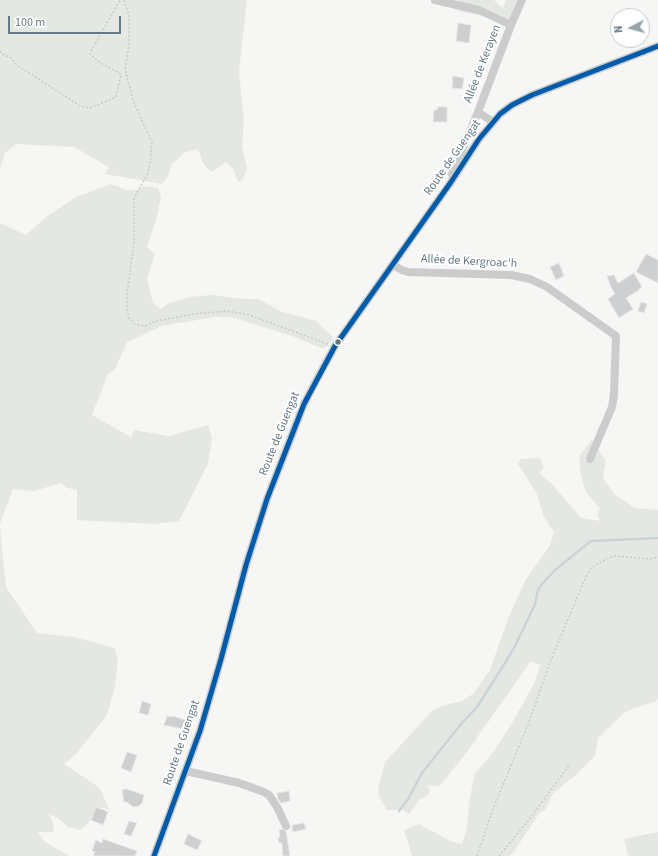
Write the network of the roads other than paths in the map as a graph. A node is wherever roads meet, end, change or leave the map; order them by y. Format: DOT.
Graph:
graph roads {
  1 [pos="435,0"];
  2 [pos="522,0"];
  3 [pos="511,25"];
  4 [pos="658,46"];
  5 [pos="478,112"];
  6 [pos="493,122"];
  7 [pos="451,182"];
  8 [pos="393,265"];
  9 [pos="590,459"];
  10 [pos="186,771"];
  11 [pos="286,826"];
  12 [pos="154,856"];
  1 -- 3 [label="street"];
  2 -- 3 [label="street, Allée de Kerayen"];
  3 -- 5 [label="street, Allée de Kerayen"];
  4 -- 6 [label="street, Route de Guengat"];
  5 -- 6 [label="street"];
  5 -- 7 [label="street, Allée de Kerayen"];
  6 -- 7 [label="street, Route de Guengat"];
  7 -- 8 [label="street, Route de Guengat"];
  8 -- 9 [label="street, Allée de Kergroac'h"];
  8 -- 10 [label="street, Route de Guengat"];
  10 -- 11 [label="street"];
  10 -- 12 [label="street, Route de Guengat"];
}
